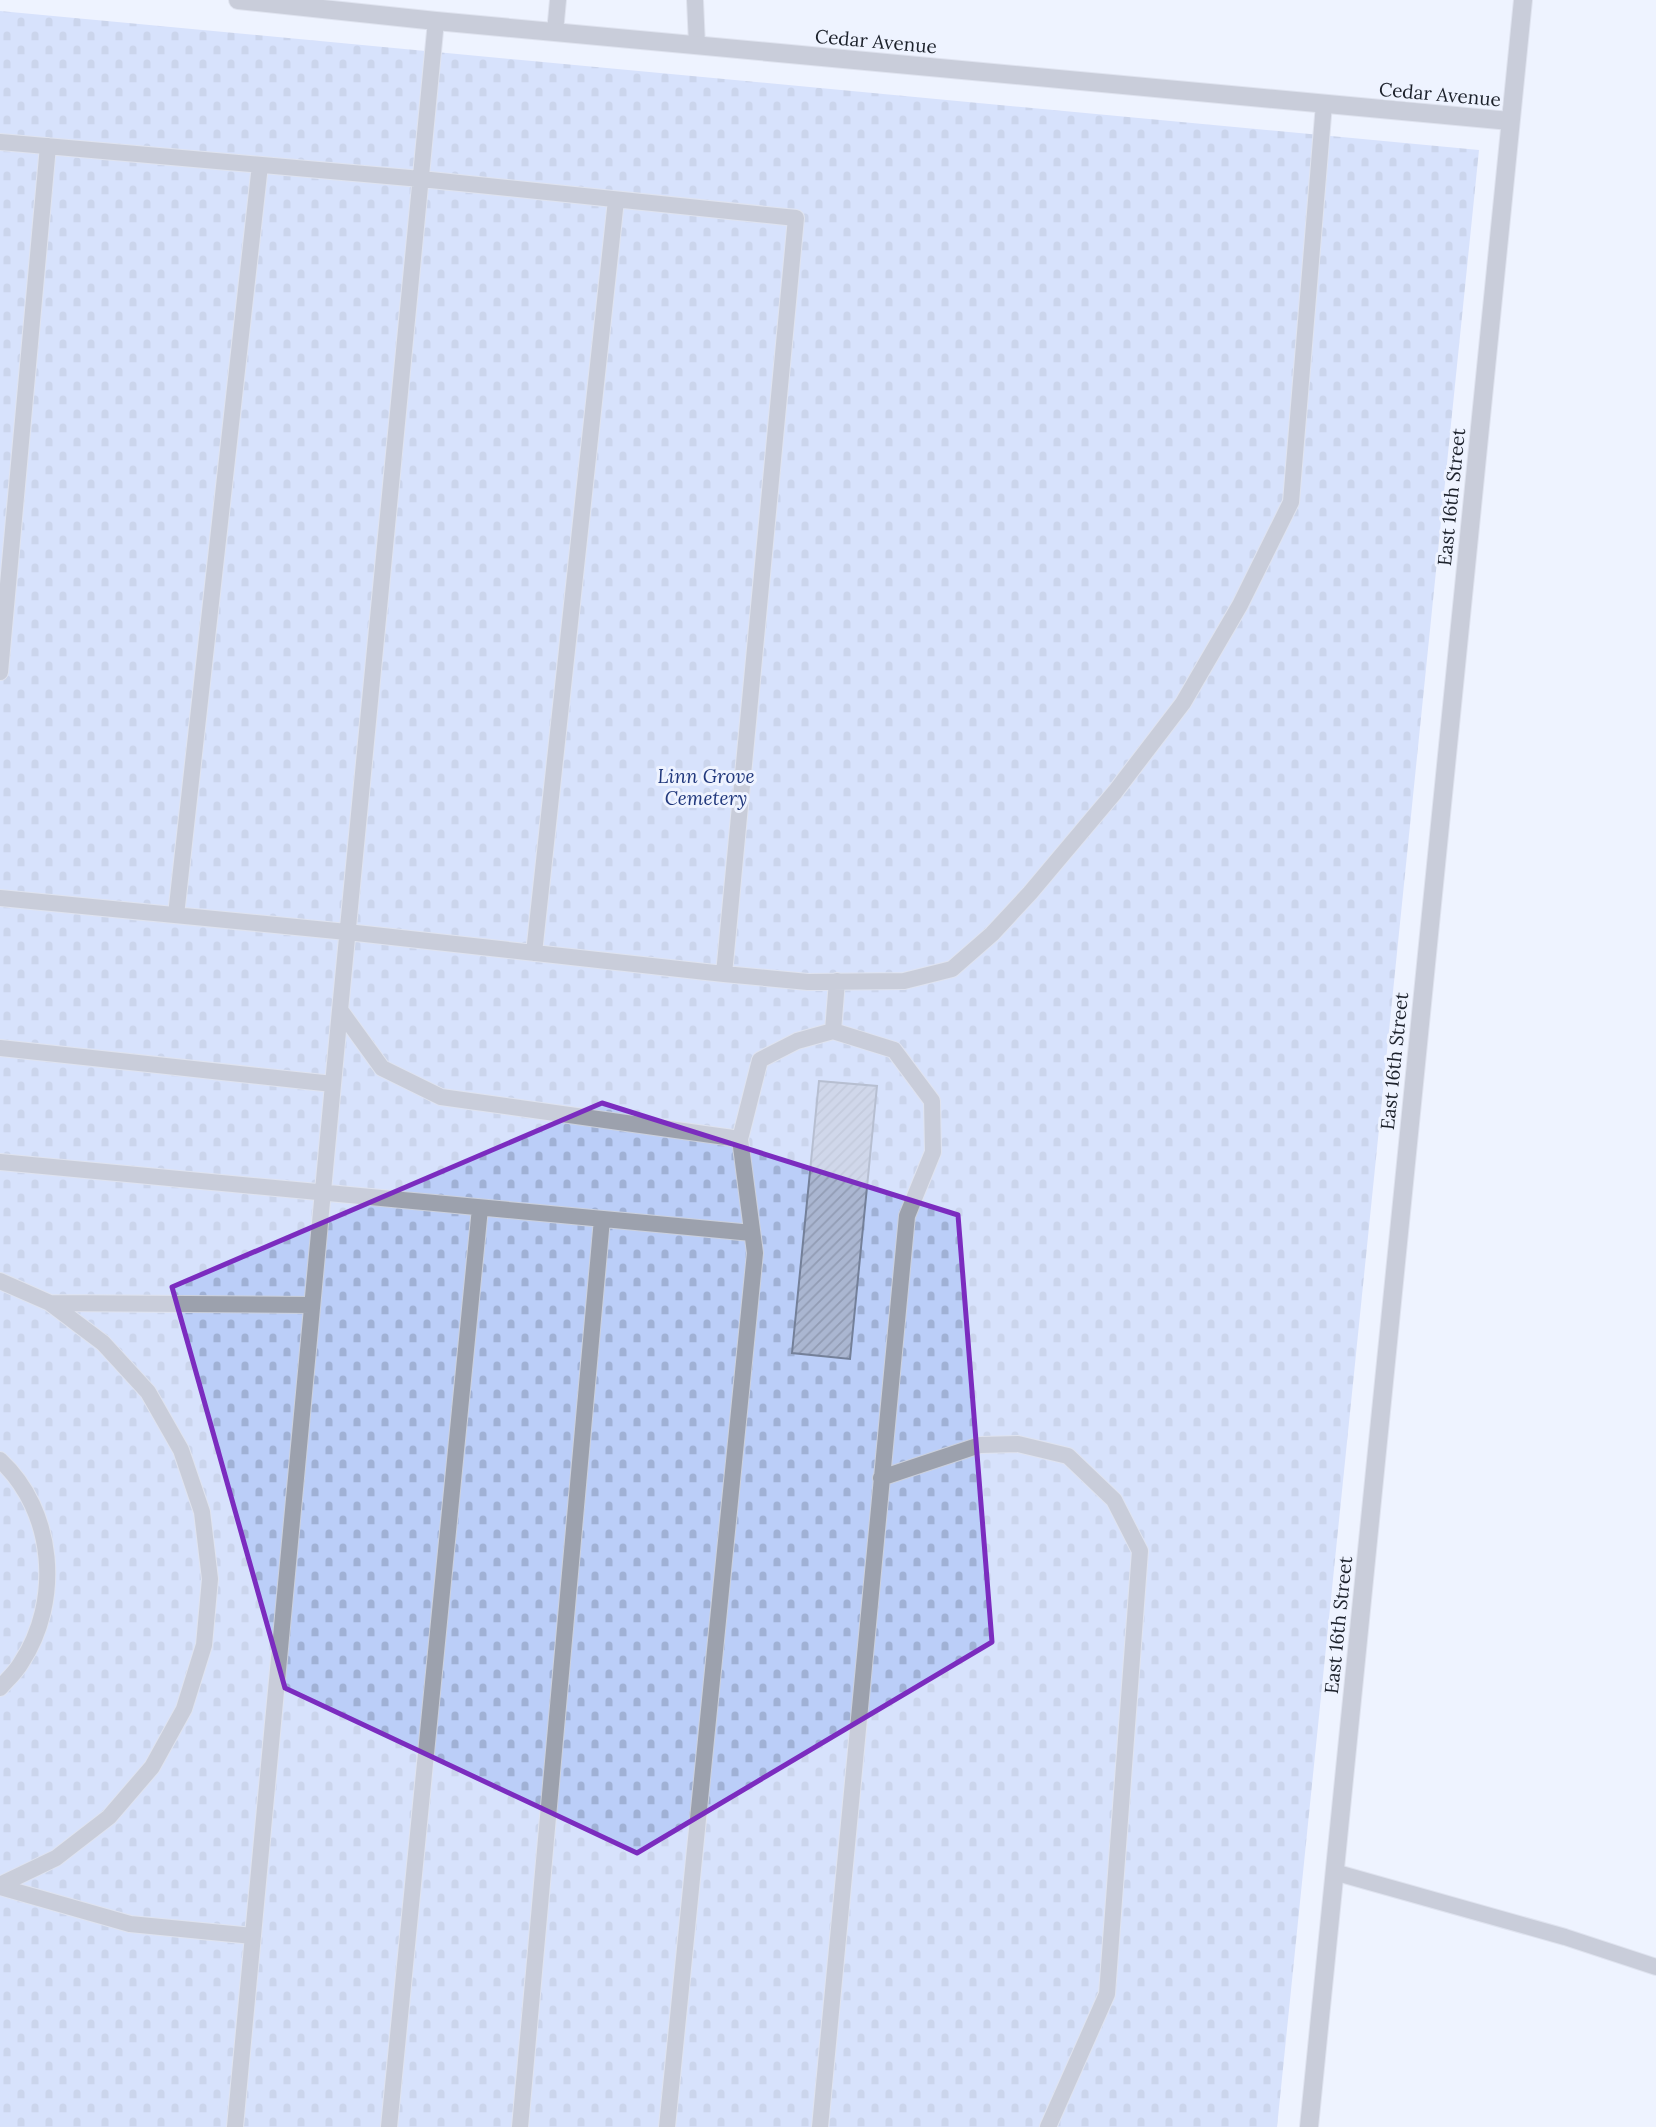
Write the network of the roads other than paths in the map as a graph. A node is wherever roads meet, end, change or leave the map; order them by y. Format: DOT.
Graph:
graph roads {
  1 [pos="238,0"];
  2 [pos="558,0"];
  3 [pos="695,0"];
  4 [pos="1523,0"];
  5 [pos="436,21"];
  6 [pos="555,32"];
  7 [pos="697,45"];
  8 [pos="1324,104"];
  9 [pos="1510,121"];
  10 [pos="0,142"];
  11 [pos="48,146"];
  12 [pos="260,165"];
  13 [pos="421,179"];
  14 [pos="616,200"];
  15 [pos="0,671"];
  16 [pos="0,898"];
  17 [pos="176,915"];
  18 [pos="347,932"];
  19 [pos="534,953"];
  20 [pos="724,974"];
  21 [pos="837,982"];
  22 [pos="340,1010"];
  23 [pos="833,1031"];
  24 [pos="0,1048"];
  25 [pos="333,1084"];
  26 [pos="740,1139"];
  27 [pos="0,1162"];
  28 [pos="322,1194"];
  29 [pos="481,1208"];
  30 [pos="602,1219"];
  31 [pos="752,1233"];
  32 [pos="0,1281"];
  33 [pos="50,1304"];
  34 [pos="313,1305"];
  35 [pos="0,1460"];
  36 [pos="881,1478"];
  37 [pos="0,1688"];
  38 [pos="1334,1872"];
  39 [pos="0,1886"];
  40 [pos="253,1936"];
  41 [pos="1656,1967"];
  42 [pos="235,2127"];
  43 [pos="389,2127"];
  44 [pos="520,2127"];
  45 [pos="667,2127"];
  46 [pos="820,2127"];
  47 [pos="1048,2127"];
  48 [pos="1309,2127"];
  1 -- 5 [label="street, Cedar Avenue"];
  2 -- 6 [label="lane"];
  3 -- 7 [label="lane"];
  4 -- 9 [label="street, East 16th Street"];
  5 -- 6 [label="street, Cedar Avenue"];
  5 -- 13 [label="lane"];
  6 -- 7 [label="street, Cedar Avenue"];
  7 -- 8 [label="street, Cedar Avenue"];
  8 -- 9 [label="street, Cedar Avenue"];
  8 -- 21 [label="lane"];
  9 -- 38 [label="street, East 16th Street"];
  10 -- 11 [label="lane"];
  11 -- 12 [label="lane"];
  11 -- 15 [label="lane"];
  12 -- 13 [label="lane"];
  12 -- 17 [label="lane"];
  13 -- 14 [label="lane"];
  13 -- 18 [label="lane"];
  14 -- 19 [label="lane"];
  14 -- 20 [label="lane"];
  16 -- 17 [label="lane"];
  17 -- 18 [label="lane"];
  18 -- 19 [label="lane"];
  18 -- 22 [label="lane"];
  19 -- 20 [label="lane"];
  20 -- 21 [label="lane"];
  21 -- 23 [label="lane"];
  22 -- 25 [label="lane"];
  22 -- 26 [label="lane"];
  23 -- 26 [label="lane"];
  23 -- 36 [label="lane"];
  24 -- 25 [label="lane"];
  25 -- 28 [label="lane"];
  26 -- 31 [label="lane"];
  27 -- 28 [label="lane"];
  28 -- 29 [label="lane"];
  28 -- 34 [label="lane"];
  29 -- 30 [label="lane"];
  29 -- 43 [label="lane"];
  30 -- 31 [label="lane"];
  30 -- 44 [label="lane"];
  31 -- 45 [label="lane"];
  32 -- 33 [label="lane"];
  33 -- 34 [label="lane"];
  33 -- 39 [label="lane"];
  34 -- 40 [label="lane"];
  35 -- 37 [label="lane"];
  36 -- 46 [label="lane"];
  36 -- 47 [label="lane"];
  38 -- 41 [label="lane"];
  38 -- 48 [label="street, East 16th Street"];
  39 -- 40 [label="lane"];
  40 -- 42 [label="lane"];
}
